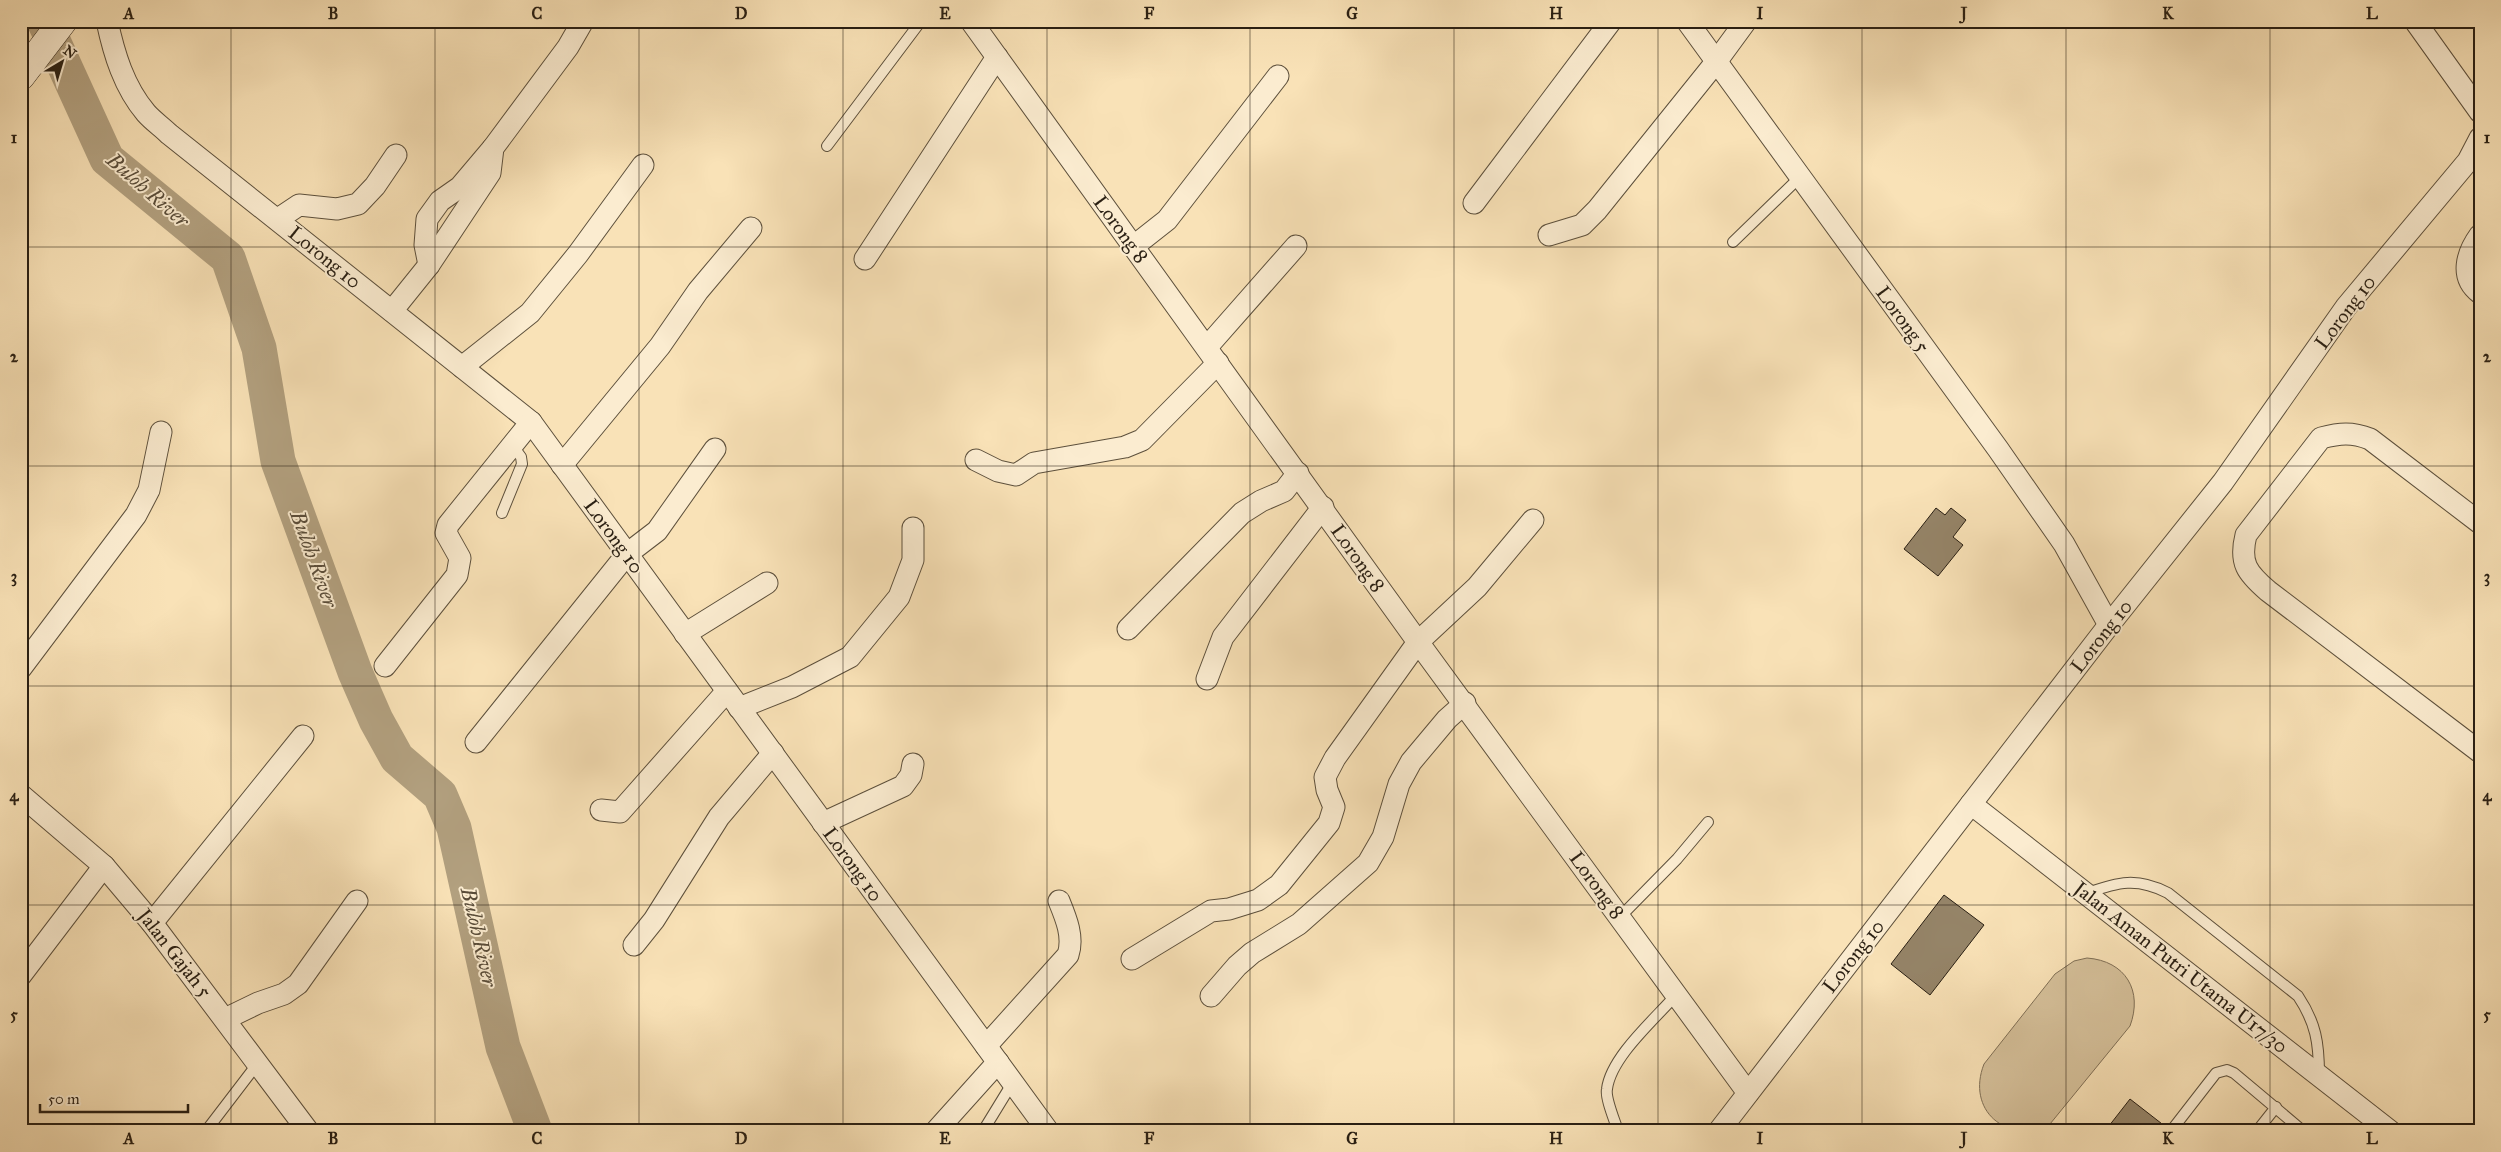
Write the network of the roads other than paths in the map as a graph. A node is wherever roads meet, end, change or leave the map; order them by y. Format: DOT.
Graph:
graph roads {
  1 [pos="63,21"];
  2 [pos="107,21"];
  3 [pos="583,21"];
  4 [pos="921,21"];
  5 [pos="970,21"];
  6 [pos="1611,21"];
  7 [pos="1687,21"];
  8 [pos="1746,21"];
  9 [pos="2415,21"];
  10 [pos="997,58"];
  11 [pos="1716,62"];
  12 [pos="21,76"];
  13 [pos="1278,76"];
  14 [pos="2480,112"];
  15 [pos="2480,138"];
  16 [pos="827,146"];
  17 [pos="396,155"];
  18 [pos="643,165"];
  19 [pos="1800,177"];
  20 [pos="1474,203"];
  21 [pos="278,219"];
  22 [pos="751,228"];
  23 [pos="1549,235"];
  24 [pos="2480,235"];
  25 [pos="1733,242"];
  26 [pos="1134,246"];
  27 [pos="1296,246"];
  28 [pos="865,259"];
  29 [pos="2480,293"];
  30 [pos="392,311"];
  31 [pos="1212,355"];
  32 [pos="462,367"];
  33 [pos="531,422"];
  34 [pos="161,432"];
  35 [pos="513,446"];
  36 [pos="715,449"];
  37 [pos="976,460"];
  38 [pos="562,465"];
  39 [pos="1298,473"];
  40 [pos="1323,507"];
  41 [pos="502,513"];
  42 [pos="1533,520"];
  43 [pos="2480,523"];
  44 [pos="913,528"];
  45 [pos="627,554"];
  46 [pos="767,583"];
  47 [pos="2109,624"];
  48 [pos="1128,628"];
  49 [pos="686,634"];
  50 [pos="1418,642"];
  51 [pos="385,666"];
  52 [pos="21,668"];
  53 [pos="1207,679"];
  54 [pos="733,699"];
  55 [pos="1465,703"];
  56 [pos="303,736"];
  57 [pos="476,742"];
  58 [pos="2480,752"];
  59 [pos="773,753"];
  60 [pos="913,764"];
  61 [pos="21,795"];
  62 [pos="1971,804"];
  63 [pos="601,810"];
  64 [pos="1708,822"];
  65 [pos="823,823"];
  66 [pos="104,866"];
  67 [pos="2086,893"];
  68 [pos="357,901"];
  69 [pos="1059,901"];
  70 [pos="1620,917"];
  71 [pos="152,923"];
  72 [pos="634,945"];
  73 [pos="1132,959"];
  74 [pos="21,975"];
  75 [pos="1211,996"];
  76 [pos="1676,996"];
  77 [pos="225,1019"];
  78 [pos="992,1054"];
  79 [pos="258,1063"];
  80 [pos="2319,1075"];
  81 [pos="1013,1082"];
  82 [pos="1748,1093"];
  83 [pos="2276,1107"];
  84 [pos="206,1131"];
  85 [pos="308,1131"];
  86 [pos="936,1131"];
  87 [pos="983,1131"];
  88 [pos="1048,1131"];
  89 [pos="1618,1131"];
  90 [pos="1719,1131"];
  91 [pos="2171,1131"];
  92 [pos="2257,1131"];
  93 [pos="2303,1131"];
  94 [pos="2390,1131"];
  1 -- 12 [label="street"];
  2 -- 21 [label="street, Lorong 10"];
  3 -- 30 [label="street"];
  4 -- 16 [label="lane"];
  5 -- 10 [label="street, Lorong 8"];
  6 -- 20 [label="street"];
  7 -- 11 [label="street, Lorong 5"];
  8 -- 11 [label="street"];
  9 -- 14 [label="street"];
  10 -- 26 [label="street, Lorong 8"];
  10 -- 28 [label="street"];
  11 -- 19 [label="street, Lorong 5"];
  11 -- 23 [label="street"];
  13 -- 26 [label="street"];
  15 -- 47 [label="street, Lorong 10"];
  17 -- 21 [label="street"];
  18 -- 32 [label="street"];
  19 -- 25 [label="lane"];
  19 -- 47 [label="street, Lorong 5"];
  21 -- 30 [label="street, Lorong 10"];
  22 -- 38 [label="street"];
  24 -- 29 [label="street"];
  26 -- 31 [label="street, Lorong 8"];
  27 -- 31 [label="street"];
  30 -- 32 [label="street, Lorong 10"];
  31 -- 37 [label="street"];
  31 -- 39 [label="street, Lorong 8"];
  32 -- 33 [label="street, Lorong 10"];
  33 -- 35 [label="street"];
  33 -- 38 [label="street, Lorong 10"];
  34 -- 52 [label="street"];
  35 -- 41 [label="lane"];
  35 -- 51 [label="street"];
  36 -- 45 [label="street"];
  38 -- 45 [label="street, Lorong 10"];
  39 -- 40 [label="street, Lorong 8"];
  39 -- 48 [label="street"];
  40 -- 50 [label="street, Lorong 8"];
  40 -- 53 [label="street"];
  42 -- 50 [label="street"];
  43 -- 58 [label="street"];
  44 -- 54 [label="street"];
  45 -- 49 [label="street, Lorong 10"];
  45 -- 57 [label="street"];
  46 -- 49 [label="street"];
  47 -- 62 [label="street, Lorong 10"];
  49 -- 54 [label="street, Lorong 10"];
  50 -- 55 [label="street, Lorong 8"];
  50 -- 73 [label="street"];
  54 -- 59 [label="street, Lorong 10"];
  54 -- 63 [label="street"];
  55 -- 70 [label="street, Lorong 8"];
  55 -- 75 [label="street"];
  56 -- 71 [label="street"];
  59 -- 65 [label="street, Lorong 10"];
  59 -- 72 [label="street"];
  60 -- 65 [label="street"];
  61 -- 66 [label="street, Jalan Gajah 5"];
  62 -- 67 [label="street, Jalan Aman Putri Utama U17/30"];
  62 -- 82 [label="street, Lorong 10"];
  64 -- 70 [label="lane"];
  65 -- 78 [label="street, Lorong 10"];
  66 -- 71 [label="street, Jalan Gajah 5"];
  66 -- 74 [label="street"];
  67 -- 80 [label="street, Jalan Aman Putri Utama U17/30"];
  67 -- 80 [label="lane"];
  68 -- 77 [label="street"];
  69 -- 78 [label="street"];
  70 -- 76 [label="street, Lorong 8"];
  71 -- 77 [label="street, Jalan Gajah 5"];
  76 -- 82 [label="street, Lorong 8"];
  76 -- 89 [label="lane"];
  77 -- 79 [label="street, Jalan Gajah 5"];
  78 -- 81 [label="street, Lorong 10"];
  78 -- 86 [label="street"];
  79 -- 84 [label="lane"];
  79 -- 85 [label="street, Jalan Gajah 5"];
  80 -- 94 [label="street, Jalan Aman Putri Utama U17/30"];
  81 -- 87 [label="lane"];
  81 -- 88 [label="street, Lorong 10"];
  82 -- 90 [label="street, Lorong 10"];
  83 -- 91 [label="lane"];
  83 -- 92 [label="lane"];
  83 -- 93 [label="lane"];
}
